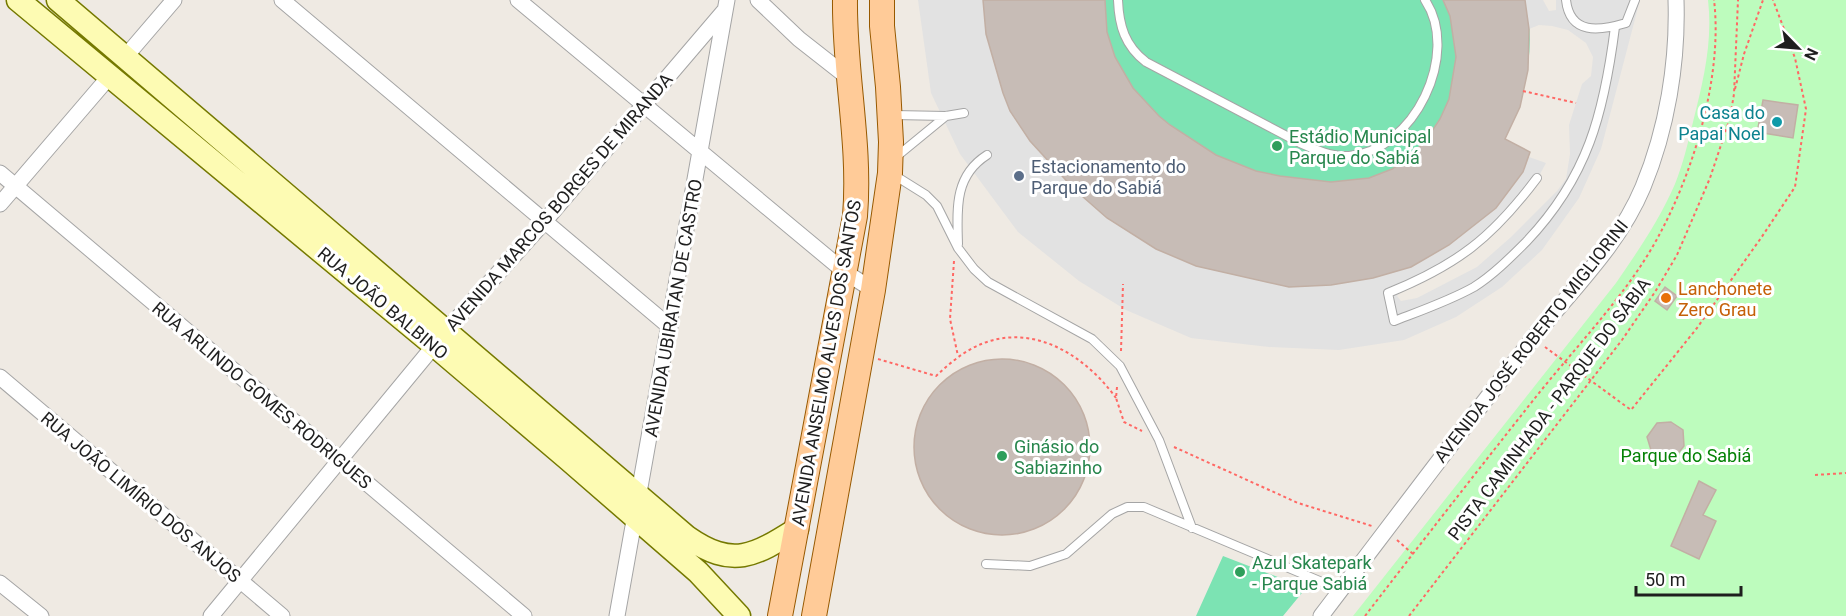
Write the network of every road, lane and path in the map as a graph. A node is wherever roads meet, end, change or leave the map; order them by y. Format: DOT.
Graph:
graph roads {
  1 [pos="18,0"];
  2 [pos="58,0"];
  3 [pos="174,0"];
  4 [pos="282,0"];
  5 [pos="518,0"];
  6 [pos="758,0"];
  7 [pos="845,0"];
  8 [pos="882,0"];
  9 [pos="1118,0"];
  10 [pos="1425,0"];
  11 [pos="1566,0"];
  12 [pos="1635,0"];
  13 [pos="1676,0"];
  14 [pos="1714,0"];
  15 [pos="1738,0"];
  16 [pos="1763,0"];
  17 [pos="1773,0"];
  18 [pos="725,5"];
  19 [pos="1615,27"];
  20 [pos="126,56"];
  21 [pos="109,77"];
  22 [pos="850,79"];
  23 [pos="1523,92"];
  24 [pos="1734,94"];
  25 [pos="1576,103"];
  26 [pos="644,105"];
  27 [pos="964,113"];
  28 [pos="1731,113"];
  29 [pos="889,115"];
  30 [pos="946,116"];
  31 [pos="1760,116"];
  32 [pos="701,153"];
  33 [pos="987,154"];
  34 [pos="890,167"];
  35 [pos="0,173"];
  36 [pos="1537,178"];
  37 [pos="15,186"];
  38 [pos="0,204"];
  39 [pos="544,222"];
  40 [pos="954,240"];
  41 [pos="958,248"];
  42 [pos="845,272"];
  43 [pos="1123,284"];
  44 [pos="873,290"];
  45 [pos="670,327"];
  46 [pos="441,338"];
  47 [pos="1533,338"];
  48 [pos="958,356"];
  49 [pos="1564,361"];
  50 [pos="1120,366"];
  51 [pos="858,375"];
  52 [pos="0,377"];
  53 [pos="1589,381"];
  54 [pos="1116,398"];
  55 [pos="1159,440"];
  56 [pos="340,461"];
  57 [pos="1846,473"];
  58 [pos="1815,475"];
  59 [pos="638,508"];
  60 [pos="1192,528"];
  61 [pos="797,529"];
  62 [pos="1386,530"];
  63 [pos="1413,554"];
  64 [pos="986,564"];
  65 [pos="241,581"];
  66 [pos="0,583"];
  67 [pos="1341,590"];
  68 [pos="41,616"];
  69 [pos="211,616"];
  70 [pos="282,616"];
  71 [pos="524,616"];
  72 [pos="617,616"];
  73 [pos="739,616"];
  74 [pos="780,616"];
  75 [pos="814,616"];
  76 [pos="1321,616"];
  77 [pos="1365,616"];
  78 [pos="1408,616"];
  1 -- 21 [label="main road, RUA JOÃO BALBINO"];
  2 -- 20 [label="main road, RUA JOÃO BALBINO"];
  3 -- 20 [label="street"];
  4 -- 39 [label="street"];
  5 -- 26 [label="street"];
  6 -- 22 [label="street"];
  7 -- 22 [label="main road, AVENIDA ANSELMO ALVES DOS SANTOS"];
  8 -- 29 [label="main road, AVENIDA ANSELMO ALVES DOS SANTOS"];
  9 -- 10 [label="lane"];
  11 -- 19 [label="lane"];
  12 -- 19 [label="lane"];
  13 -- 47 [label="street, AVENIDA JOSÉ ROBERTO MIGLIORINI"];
  14 -- 49 [label="path"];
  15 -- 24 [label="path, PISTA CAMINHADA - PARQUE DO SÁBIA"];
  16 -- 24 [label="path"];
  17 -- 53 [label="path"];
  18 -- 26 [label="street, AVENIDA MARCOS BORGES DE MIRANDA"];
  18 -- 32 [label="street, AVENIDA UBIRATAN DE CASTRO"];
  19 -- 36 [label="lane"];
  20 -- 21 [label="street"];
  20 -- 46 [label="main road, RUA JOÃO BALBINO"];
  21 -- 37 [label="street"];
  21 -- 46 [label="main road, RUA JOÃO BALBINO"];
  22 -- 42 [label="main road, AVENIDA ANSELMO ALVES DOS SANTOS"];
  23 -- 25 [label="path"];
  24 -- 28 [label="path, PISTA CAMINHADA - PARQUE DO SÁBIA"];
  26 -- 32 [label="street"];
  26 -- 39 [label="street, AVENIDA MARCOS BORGES DE MIRANDA"];
  27 -- 30 [label="lane"];
  28 -- 31 [label="path"];
  28 -- 53 [label="path, PISTA CAMINHADA - PARQUE DO SÁBIA"];
  29 -- 30 [label="lane"];
  29 -- 34 [label="main road, AVENIDA ANSELMO ALVES DOS SANTOS"];
  30 -- 34 [label="lane"];
  32 -- 42 [label="street"];
  32 -- 45 [label="street, AVENIDA UBIRATAN DE CASTRO"];
  33 -- 41 [label="lane"];
  34 -- 40 [label="lane"];
  34 -- 44 [label="main road, AVENIDA ANSELMO ALVES DOS SANTOS"];
  35 -- 37 [label="street, RUA ARLINDO GOMES RODRIGUES"];
  37 -- 38 [label="street"];
  37 -- 56 [label="street, RUA ARLINDO GOMES RODRIGUES"];
  39 -- 45 [label="street"];
  39 -- 46 [label="street, AVENIDA MARCOS BORGES DE MIRANDA"];
  40 -- 41 [label="lane"];
  40 -- 48 [label="path"];
  41 -- 50 [label="lane"];
  42 -- 44 [label="street"];
  42 -- 61 [label="main road, AVENIDA ANSELMO ALVES DOS SANTOS"];
  43 -- 50 [label="path"];
  44 -- 51 [label="main road, AVENIDA ANSELMO ALVES DOS SANTOS"];
  45 -- 59 [label="street, AVENIDA UBIRATAN DE CASTRO"];
  46 -- 56 [label="street, AVENIDA MARCOS BORGES DE MIRANDA"];
  46 -- 59 [label="main road, RUA JOÃO BALBINO"];
  47 -- 49 [label="path"];
  47 -- 62 [label="street, AVENIDA JOSÉ ROBERTO MIGLIORINI"];
  48 -- 51 [label="path"];
  48 -- 54 [label="path"];
  49 -- 53 [label="path"];
  49 -- 63 [label="path"];
  50 -- 54 [label="path"];
  50 -- 55 [label="lane"];
  51 -- 75 [label="main road, AVENIDA ANSELMO ALVES DOS SANTOS"];
  52 -- 65 [label="street, RUA JOÃO LIMÍRIO DOS ANJOS"];
  53 -- 78 [label="path, PISTA CAMINHADA - PARQUE DO SÁBIA"];
  54 -- 55 [label="path"];
  55 -- 60 [label="lane"];
  55 -- 62 [label="path"];
  56 -- 65 [label="street, AVENIDA MARCOS BORGES DE MIRANDA"];
  56 -- 71 [label="street, RUA ARLINDO GOMES RODRIGUES"];
  57 -- 58 [label="path"];
  59 -- 61 [label="main road, RUA JOÃO BALBINO"];
  59 -- 72 [label="street, AVENIDA UBIRATAN DE CASTRO"];
  59 -- 73 [label="main road, RUA JOÃO BALBINO"];
  60 -- 64 [label="lane"];
  60 -- 67 [label="lane"];
  61 -- 74 [label="main road, AVENIDA ANSELMO ALVES DOS SANTOS"];
  62 -- 63 [label="path"];
  62 -- 67 [label="street, AVENIDA JOSÉ ROBERTO MIGLIORINI"];
  63 -- 77 [label="path"];
  65 -- 69 [label="street, AVENIDA MARCOS BORGES DE MIRANDA"];
  65 -- 70 [label="street, RUA JOÃO LIMÍRIO DOS ANJOS"];
  66 -- 68 [label="street"];
  67 -- 76 [label="street, AVENIDA JOSÉ ROBERTO MIGLIORINI"];
}
